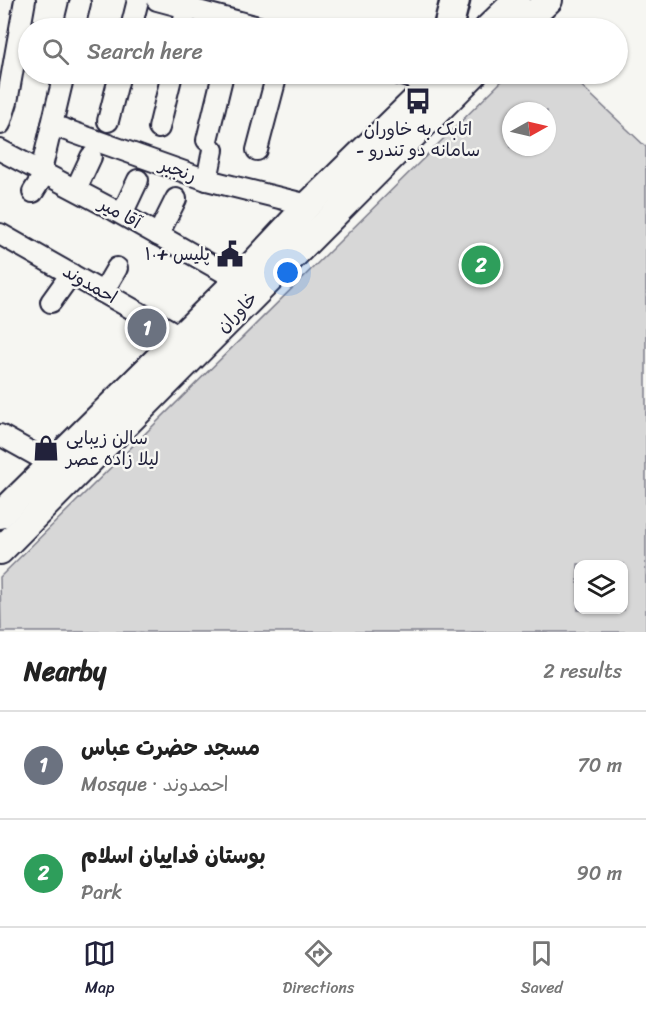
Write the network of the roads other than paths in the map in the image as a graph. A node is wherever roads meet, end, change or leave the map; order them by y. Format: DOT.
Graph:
graph roads {
  1 [pos="25,0"];
  2 [pos="138,0"];
  3 [pos="157,0"];
  4 [pos="455,0"];
  5 [pos="517,0"];
  6 [pos="549,0"];
  7 [pos="80,3"];
  8 [pos="187,8"];
  9 [pos="22,18"];
  10 [pos="76,18"];
  11 [pos="134,18"];
  12 [pos="184,18"];
  13 [pos="215,18"];
  14 [pos="450,18"];
  15 [pos="498,18"];
  16 [pos="530,18"];
  17 [pos="18,38"];
  18 [pos="62,84"];
  19 [pos="117,84"];
  20 [pos="170,84"];
  21 [pos="221,84"];
  22 [pos="274,84"];
  23 [pos="428,84"];
  24 [pos="464,84"];
  25 [pos="108,121"];
  26 [pos="0,124"];
  27 [pos="52,125"];
  28 [pos="159,128"];
  29 [pos="0,150"];
  30 [pos="256,150"];
  31 [pos="91,158"];
  32 [pos="43,172"];
  33 [pos="138,180"];
  34 [pos="207,180"];
  35 [pos="76,189"];
  36 [pos="33,192"];
  37 [pos="176,200"];
  38 [pos="308,206"];
  39 [pos="122,214"];
  40 [pos="0,234"];
  41 [pos="158,235"];
  42 [pos="117,268"];
  43 [pos="71,273"];
  44 [pos="238,280"];
  45 [pos="103,292"];
  46 [pos="51,302"];
  47 [pos="180,336"];
  48 [pos="0,435"];
  49 [pos="52,464"];
  50 [pos="0,515"];
  51 [pos="0,551"];
  1 -- 9 [label="street"];
  2 -- 11 [label="street"];
  3 -- 8 [label="street"];
  4 -- 14 [label="highway"];
  5 -- 15 [label="main road"];
  6 -- 16 [label="main road"];
  7 -- 10 [label="street"];
  8 -- 12 [label="street"];
  8 -- 13 [label="street"];
  17 -- 26 [label="street"];
  18 -- 27 [label="street"];
  19 -- 25 [label="street"];
  20 -- 28 [label="street"];
  21 -- 34 [label="street"];
  22 -- 30 [label="street"];
  23 -- 38 [label="main road, خاوران"];
  24 -- 51 [label="main road, خاوران"];
  27 -- 32 [label="street"];
  27 -- 34 [label="street, رنجبر"];
  29 -- 32 [label="street, آقا میر"];
  31 -- 35 [label="street"];
  32 -- 35 [label="street, آقا میر"];
  32 -- 36 [label="street"];
  33 -- 39 [label="street"];
  34 -- 38 [label="street, رنجبر"];
  35 -- 39 [label="street, آقا میر"];
  37 -- 41 [label="street"];
  38 -- 44 [label="main road, خاوران"];
  39 -- 41 [label="street, آقا میر"];
  40 -- 43 [label="street, احمدوند"];
  41 -- 44 [label="street, آقا میر"];
  42 -- 45 [label="street"];
  43 -- 45 [label="street, احمدوند"];
  43 -- 46 [label="street"];
  44 -- 47 [label="main road, خاوران"];
  45 -- 47 [label="street, احمدوند"];
  47 -- 49 [label="main road, خاوران"];
  48 -- 49 [label="street"];
  49 -- 50 [label="main road, خاوران"];
}
